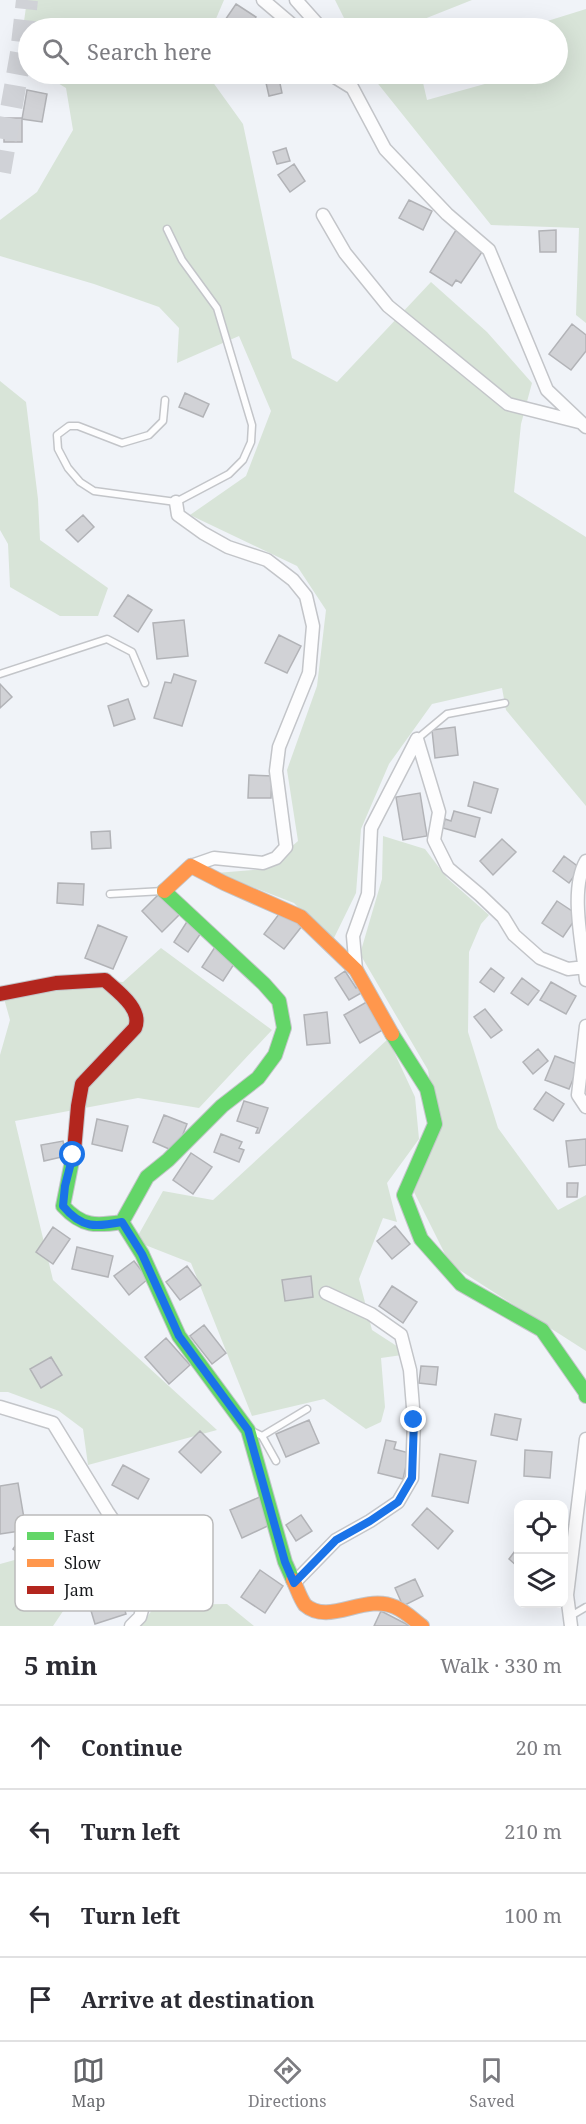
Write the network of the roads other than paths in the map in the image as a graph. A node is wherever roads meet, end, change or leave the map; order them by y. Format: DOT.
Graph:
graph roads {
  1 [pos="263,0"];
  2 [pos="298,1"];
  3 [pos="284,18"];
  4 [pos="312,18"];
  5 [pos="347,84"];
  6 [pos="350,84"];
  7 [pos="352,87"];
  8 [pos="323,215"];
  9 [pos="167,229"];
  10 [pos="165,400"];
  11 [pos="583,425"];
  12 [pos="176,502"];
  13 [pos="0,674"];
  14 [pos="146,683"];
  15 [pos="505,703"];
  16 [pos="417,739"];
  17 [pos="586,861"];
  18 [pos="191,866"];
  19 [pos="164,891"];
  20 [pos="110,894"];
  21 [pos="356,970"];
  22 [pos="586,973"];
  23 [pos="0,994"];
  24 [pos="586,1026"];
  25 [pos="586,1107"];
  26 [pos="122,1222"];
  27 [pos="326,1293"];
  28 [pos="586,1394"];
  29 [pos="0,1407"];
  30 [pos="307,1409"];
  31 [pos="248,1430"];
  32 [pos="262,1436"];
  33 [pos="586,1439"];
  34 [pos="276,1461"];
  35 [pos="110,1515"];
  36 [pos="294,1583"];
  37 [pos="586,1607"];
  38 [pos="142,1611"];
  39 [pos="570,1621"];
  40 [pos="131,1626"];
  41 [pos="422,1626"];
  1 -- 3 [label="street"];
  2 -- 4 [label="street"];
  5 -- 7 [label="street"];
  6 -- 7 [label="street"];
  7 -- 11 [label="street"];
  8 -- 11 [label="street"];
  9 -- 12 [label="lane"];
  10 -- 12 [label="lane"];
  12 -- 18 [label="street"];
  13 -- 14 [label="lane"];
  15 -- 16 [label="lane"];
  16 -- 21 [label="street"];
  16 -- 22 [label="street"];
  17 -- 22 [label="street"];
  18 -- 19 [label="street"];
  18 -- 21 [label="street"];
  19 -- 20 [label="lane"];
  19 -- 26 [label="street"];
  21 -- 28 [label="street"];
  23 -- 26 [label="street"];
  24 -- 25 [label="street"];
  26 -- 31 [label="street"];
  27 -- 36 [label="street"];
  29 -- 35 [label="street"];
  30 -- 32 [label="lane"];
  31 -- 32 [label="lane"];
  31 -- 36 [label="street"];
  32 -- 34 [label="lane"];
  33 -- 39 [label="street"];
  36 -- 41 [label="street"];
  37 -- 39 [label="lane"];
  38 -- 40 [label="street"];
}
